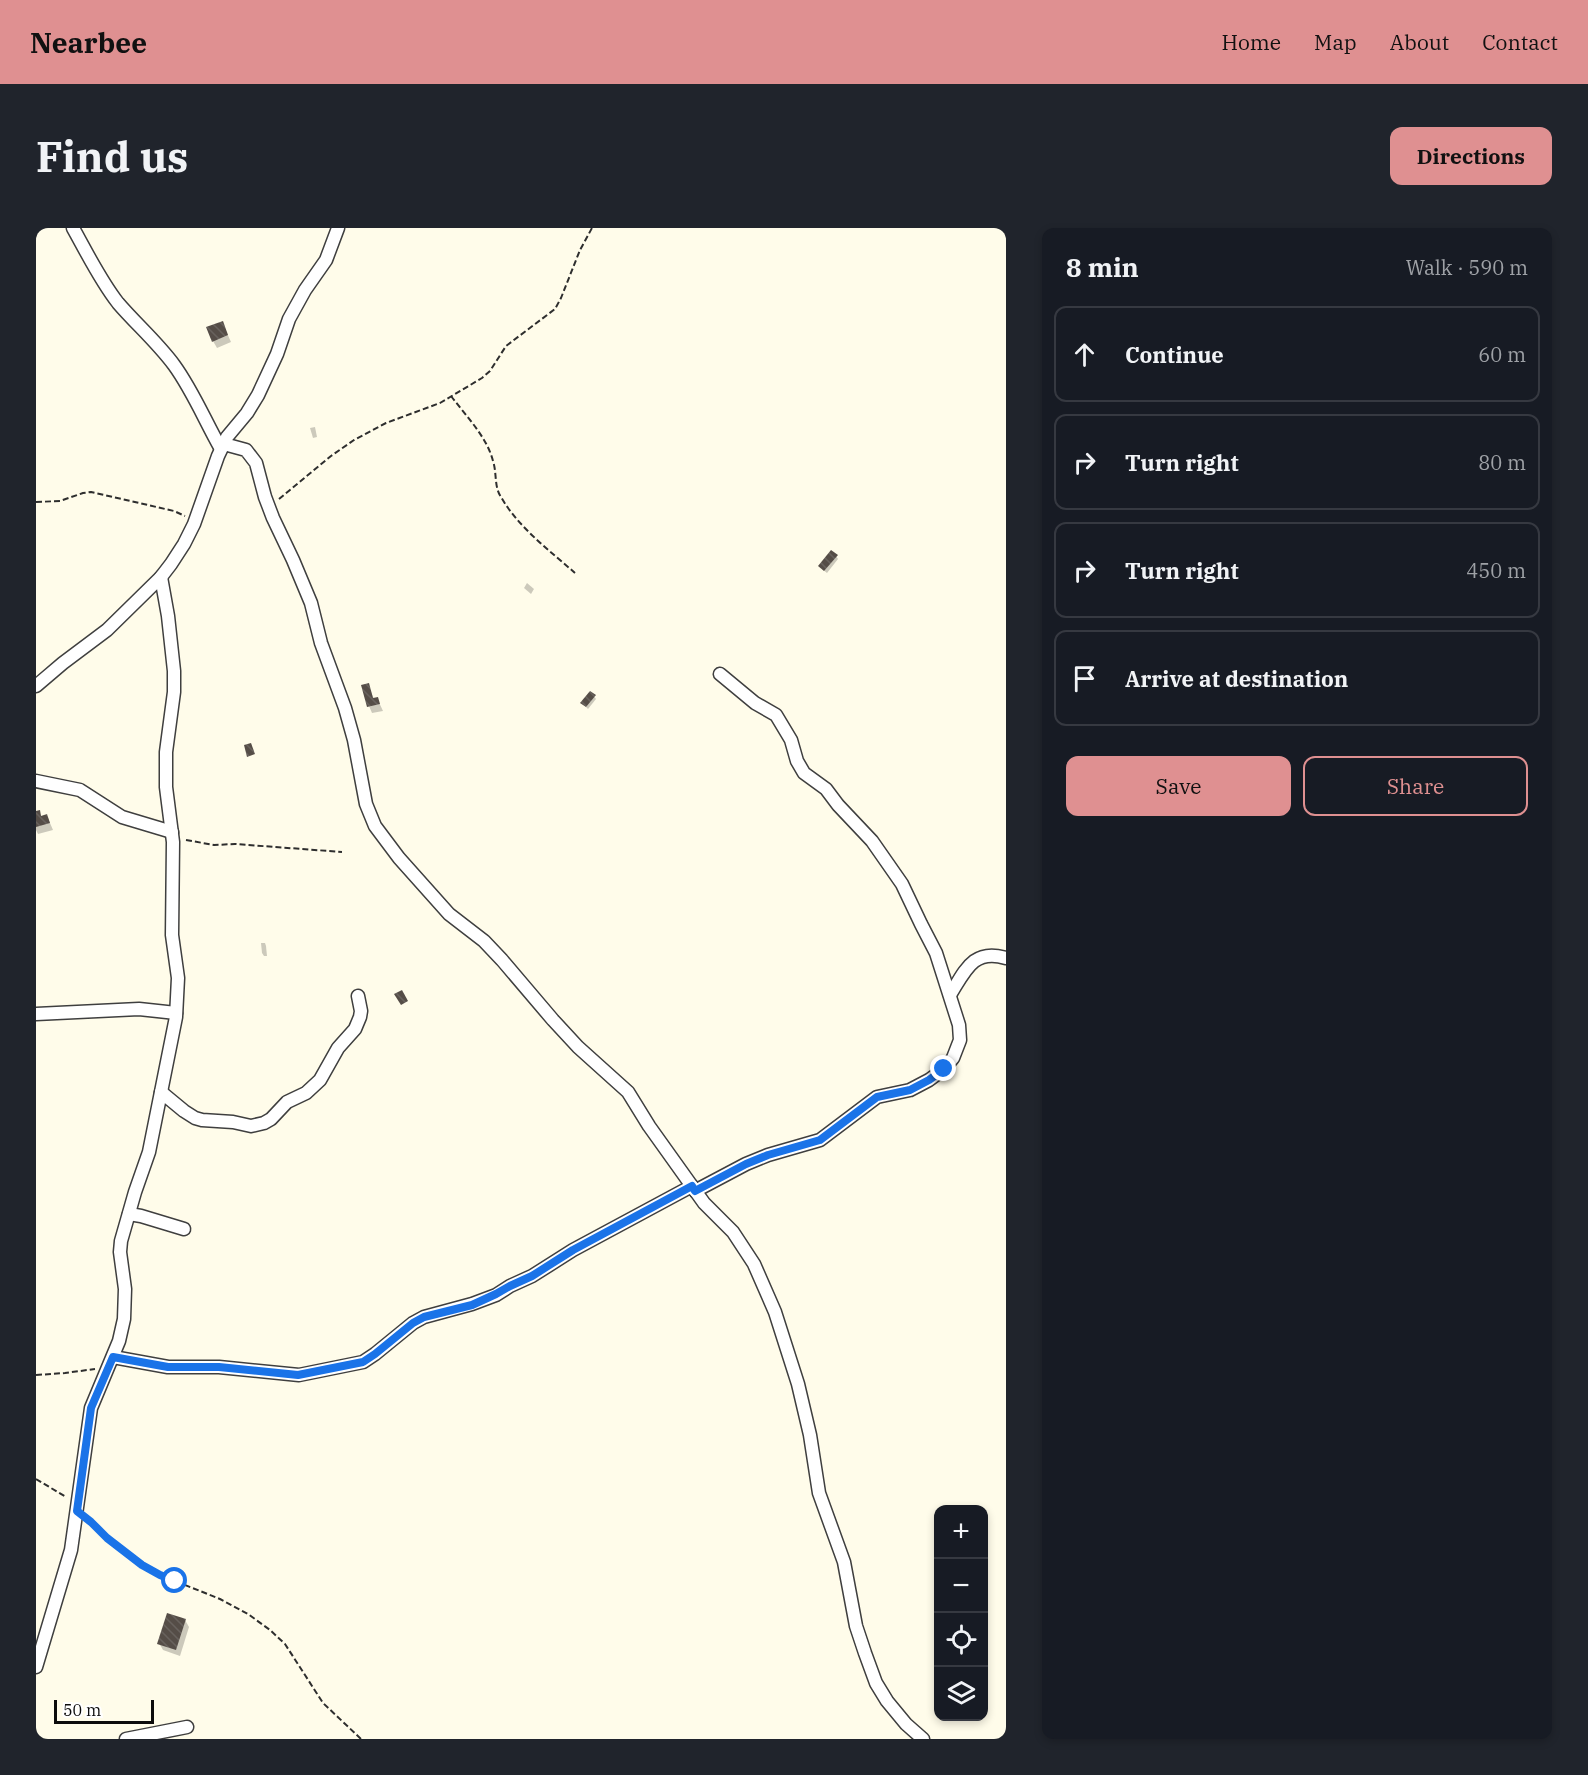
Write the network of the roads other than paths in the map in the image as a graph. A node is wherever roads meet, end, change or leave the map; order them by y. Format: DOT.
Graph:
graph roads {
  1 [pos="73,228"];
  2 [pos="338,228"];
  3 [pos="222,447"];
  4 [pos="161,577"];
  5 [pos="720,674"];
  6 [pos="36,686"];
  7 [pos="36,781"];
  8 [pos="172,834"];
  9 [pos="1006,958"];
  10 [pos="950,995"];
  11 [pos="358,996"];
  12 [pos="176,1013"];
  13 [pos="36,1014"];
  14 [pos="161,1092"];
  15 [pos="694,1189"];
  16 [pos="129,1214"];
  17 [pos="184,1229"];
  18 [pos="111,1362"];
  19 [pos="36,1667"];
  20 [pos="188,1727"];
  21 [pos="126,1739"];
  22 [pos="923,1739"];
  1 -- 3 [label="street"];
  2 -- 3 [label="street"];
  3 -- 4 [label="street"];
  3 -- 15 [label="street"];
  4 -- 6 [label="street"];
  4 -- 8 [label="street"];
  5 -- 10 [label="street"];
  7 -- 8 [label="street"];
  8 -- 12 [label="street"];
  9 -- 10 [label="street"];
  10 -- 15 [label="street"];
  11 -- 14 [label="street"];
  12 -- 13 [label="street"];
  12 -- 14 [label="street"];
  14 -- 16 [label="street"];
  15 -- 18 [label="street"];
  15 -- 22 [label="street"];
  16 -- 17 [label="street"];
  16 -- 18 [label="street"];
  18 -- 19 [label="street"];
  20 -- 21 [label="street"];
}
